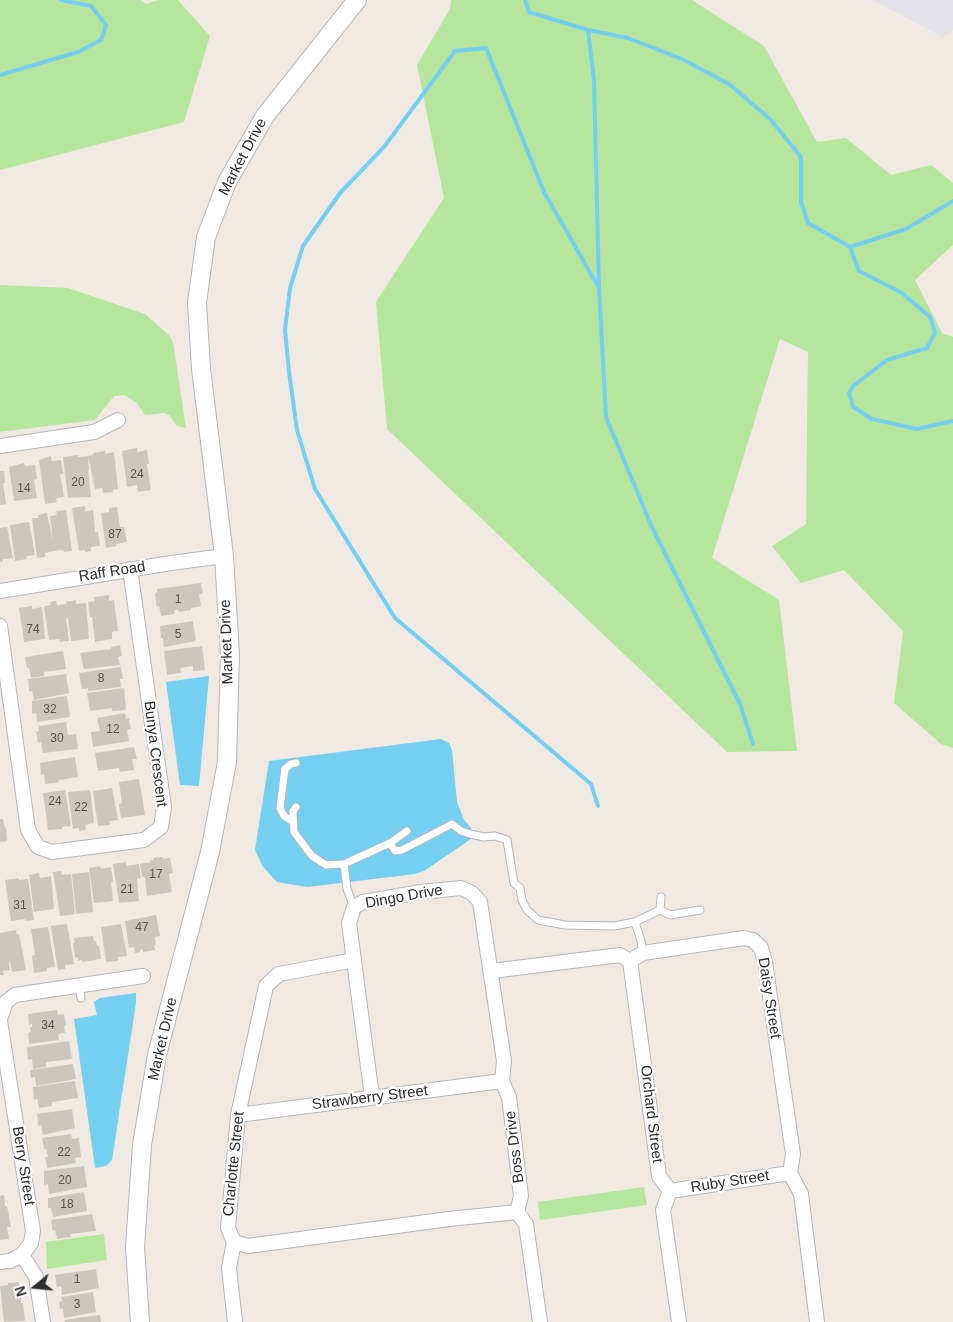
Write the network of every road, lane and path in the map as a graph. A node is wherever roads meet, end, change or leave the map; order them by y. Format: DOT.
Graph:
graph roads {
  1 [pos="358,0"];
  2 [pos="118,420"];
  3 [pos="0,446"];
  4 [pos="224,556"];
  5 [pos="130,570"];
  6 [pos="0,591"];
  7 [pos="0,626"];
  8 [pos="296,763"];
  9 [pos="296,807"];
  10 [pos="292,821"];
  11 [pos="407,831"];
  12 [pos="390,843"];
  13 [pos="344,864"];
  14 [pos="661,897"];
  15 [pos="354,907"];
  16 [pos="660,910"];
  17 [pos="700,910"];
  18 [pos="635,922"];
  19 [pos="643,953"];
  20 [pos="354,960"];
  21 [pos="630,961"];
  22 [pos="492,971"];
  23 [pos="143,976"];
  24 [pos="0,1020"];
  25 [pos="502,1081"];
  26 [pos="372,1096"];
  27 [pos="238,1115"];
  28 [pos="790,1173"];
  29 [pos="670,1192"];
  30 [pos="517,1212"];
  31 [pos="234,1242"];
  32 [pos="22,1255"];
  33 [pos="0,1262"];
  34 [pos="43,1322"];
  35 [pos="140,1322"];
  36 [pos="235,1322"];
  37 [pos="540,1322"];
  38 [pos="680,1322"];
  39 [pos="817,1322"];
  1 -- 4 [label="street, Market Drive"];
  2 -- 3 [label="street"];
  4 -- 5 [label="street, Raff Road"];
  4 -- 35 [label="street, Market Drive"];
  5 -- 6 [label="street, Raff Road"];
  5 -- 7 [label="street, Bunya Crescent"];
  8 -- 10 [label="lane"];
  9 -- 10 [label="lane"];
  10 -- 13 [label="lane"];
  11 -- 12 [label="lane"];
  12 -- 13 [label="lane"];
  12 -- 18 [label="lane"];
  13 -- 15 [label="lane"];
  14 -- 16 [label="lane"];
  15 -- 20 [label="street, Dingo Drive"];
  15 -- 22 [label="street, Dingo Drive"];
  16 -- 17 [label="lane"];
  16 -- 18 [label="lane"];
  18 -- 19 [label="lane"];
  19 -- 21 [label="street, Daisy Street"];
  19 -- 28 [label="street, Daisy Street"];
  20 -- 26 [label="street, Dingo Drive"];
  20 -- 27 [label="street, Charlotte Street"];
  21 -- 22 [label="street"];
  21 -- 29 [label="street, Orchard Street"];
  22 -- 25 [label="street, Boss Drive"];
  23 -- 24 [label="street, Berry Street"];
  24 -- 32 [label="street, Berry Street"];
  25 -- 26 [label="street, Strawberry Street"];
  25 -- 30 [label="street, Boss Drive"];
  26 -- 27 [label="street, Strawberry Street"];
  27 -- 31 [label="street, Charlotte Street"];
  28 -- 29 [label="street, Ruby Street"];
  28 -- 39 [label="street"];
  29 -- 38 [label="street"];
  30 -- 31 [label="street"];
  30 -- 37 [label="street"];
  31 -- 36 [label="street"];
  32 -- 33 [label="street"];
  32 -- 34 [label="street"];
}
